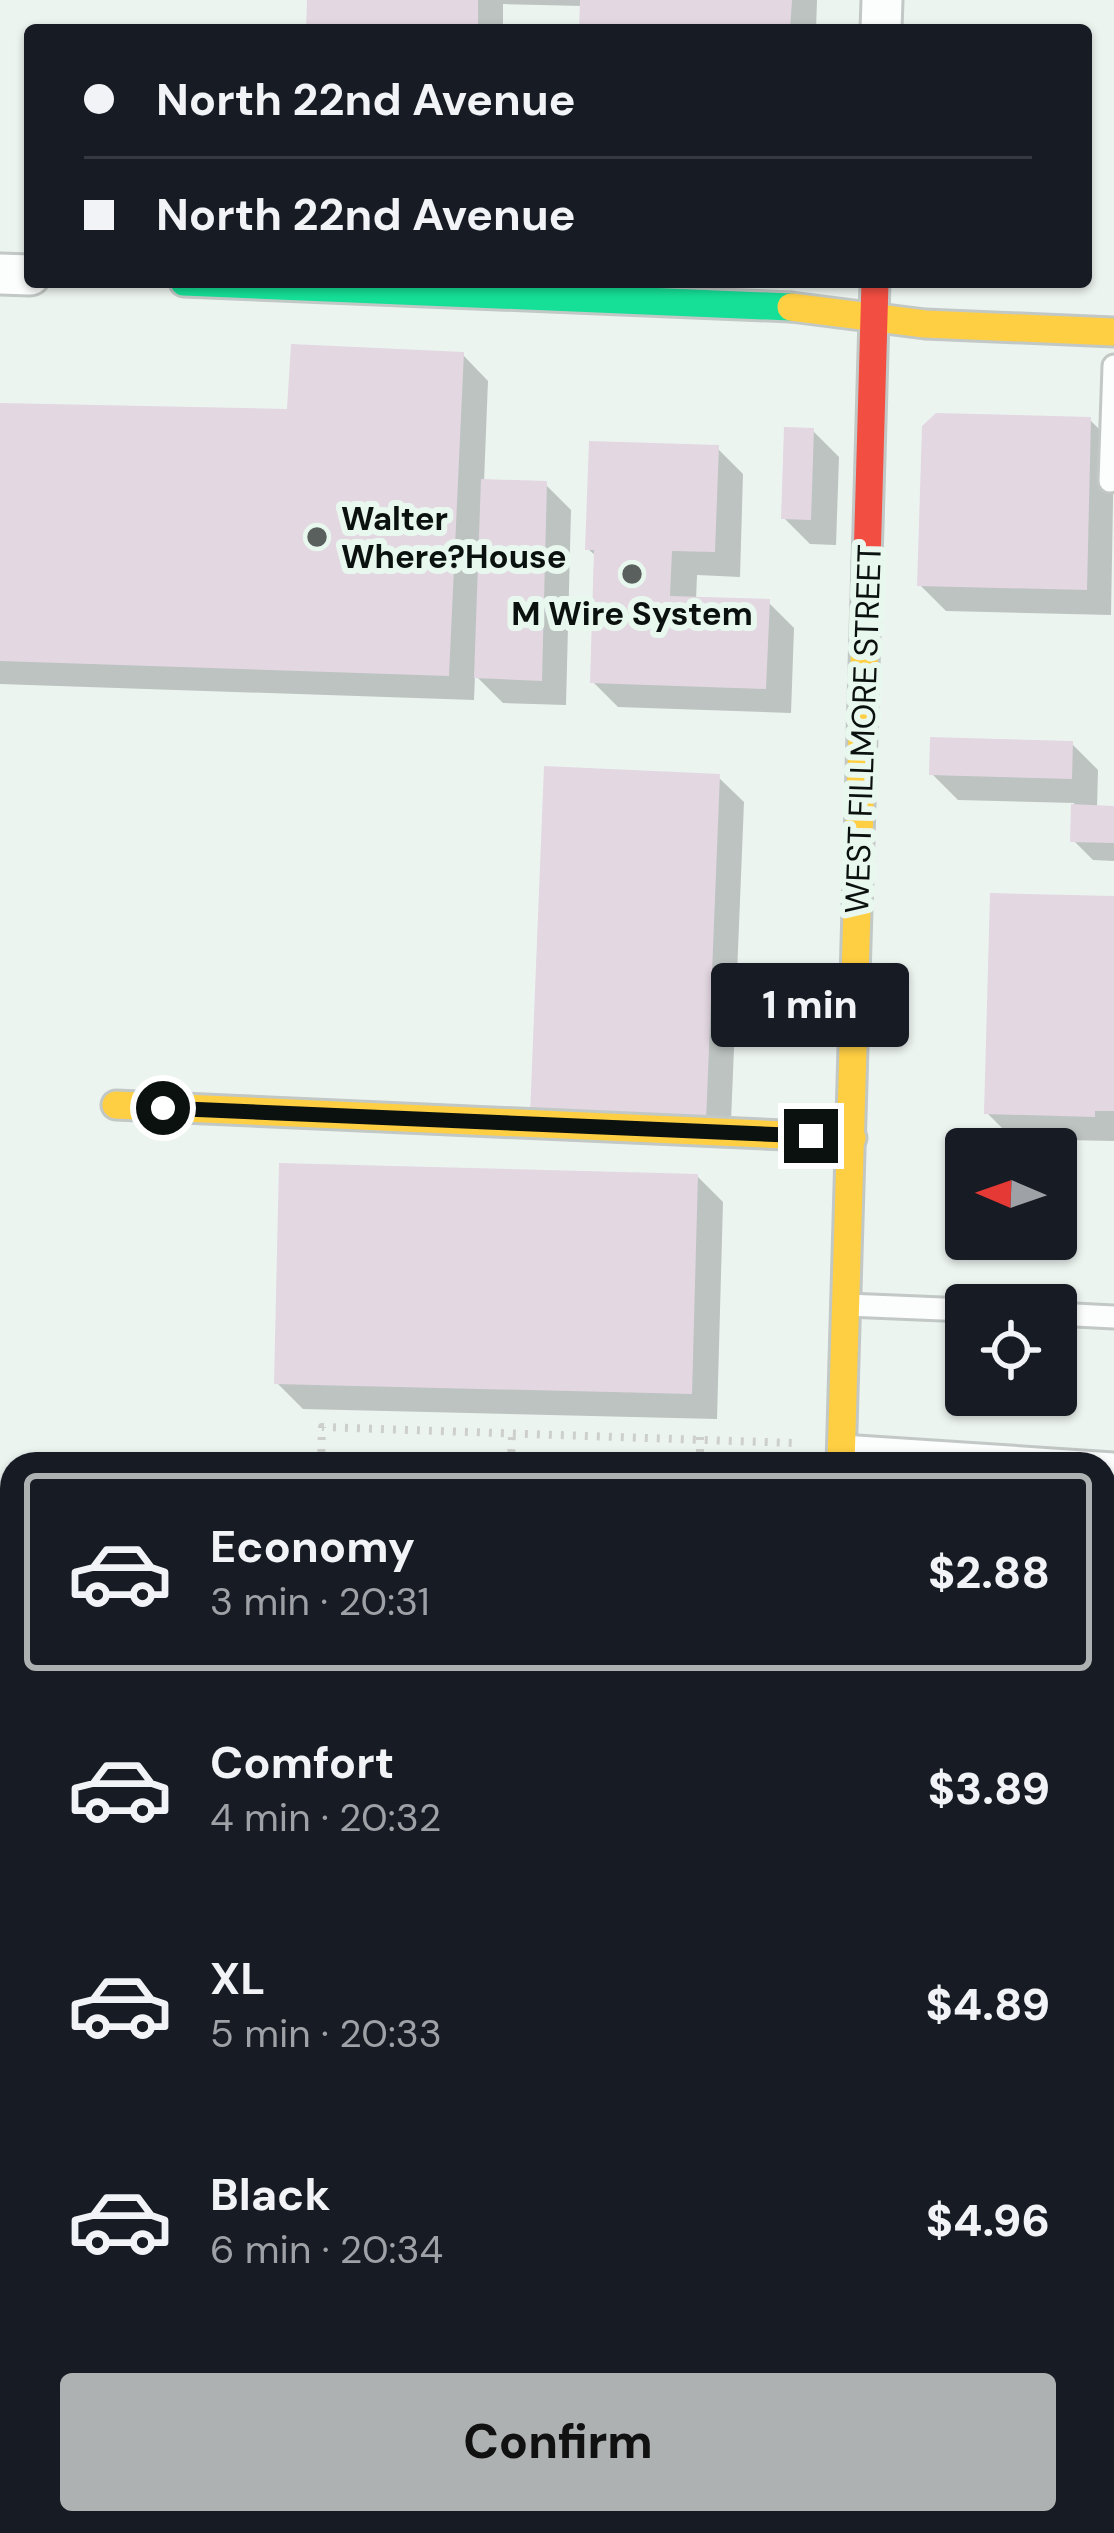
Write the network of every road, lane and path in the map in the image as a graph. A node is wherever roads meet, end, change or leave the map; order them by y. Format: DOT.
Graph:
graph roads {
  1 [pos="330,288"];
  2 [pos="875,288"];
  3 [pos="874,316"];
  4 [pos="1114,332"];
  5 [pos="1114,366"];
  6 [pos="1110,481"];
  7 [pos="116,1106"];
  8 [pos="852,1138"];
  9 [pos="846,1305"];
  10 [pos="945,1309"];
  11 [pos="1077,1315"];
  12 [pos="1114,1317"];
  13 [pos="512,1432"];
  14 [pos="700,1438"];
  15 [pos="321,1452"];
  16 [pos="511,1452"];
  17 [pos="700,1452"];
  18 [pos="800,1452"];
  19 [pos="841,1452"];
  1 -- 3 [label="main road"];
  2 -- 3 [label="main road, WEST FILLMORE STREET"];
  3 -- 4 [label="main road"];
  3 -- 8 [label="main road, WEST FILLMORE STREET"];
  5 -- 6 [label="lane"];
  7 -- 8 [label="main road"];
  8 -- 9 [label="main road, WEST FILLMORE STREET"];
  9 -- 10 [label="lane"];
  9 -- 19 [label="main road, WEST FILLMORE STREET"];
  11 -- 12 [label="lane"];
  13 -- 14 [label="path"];
  13 -- 15 [label="path"];
  13 -- 16 [label="path"];
  14 -- 17 [label="path"];
  14 -- 18 [label="path"];
}
